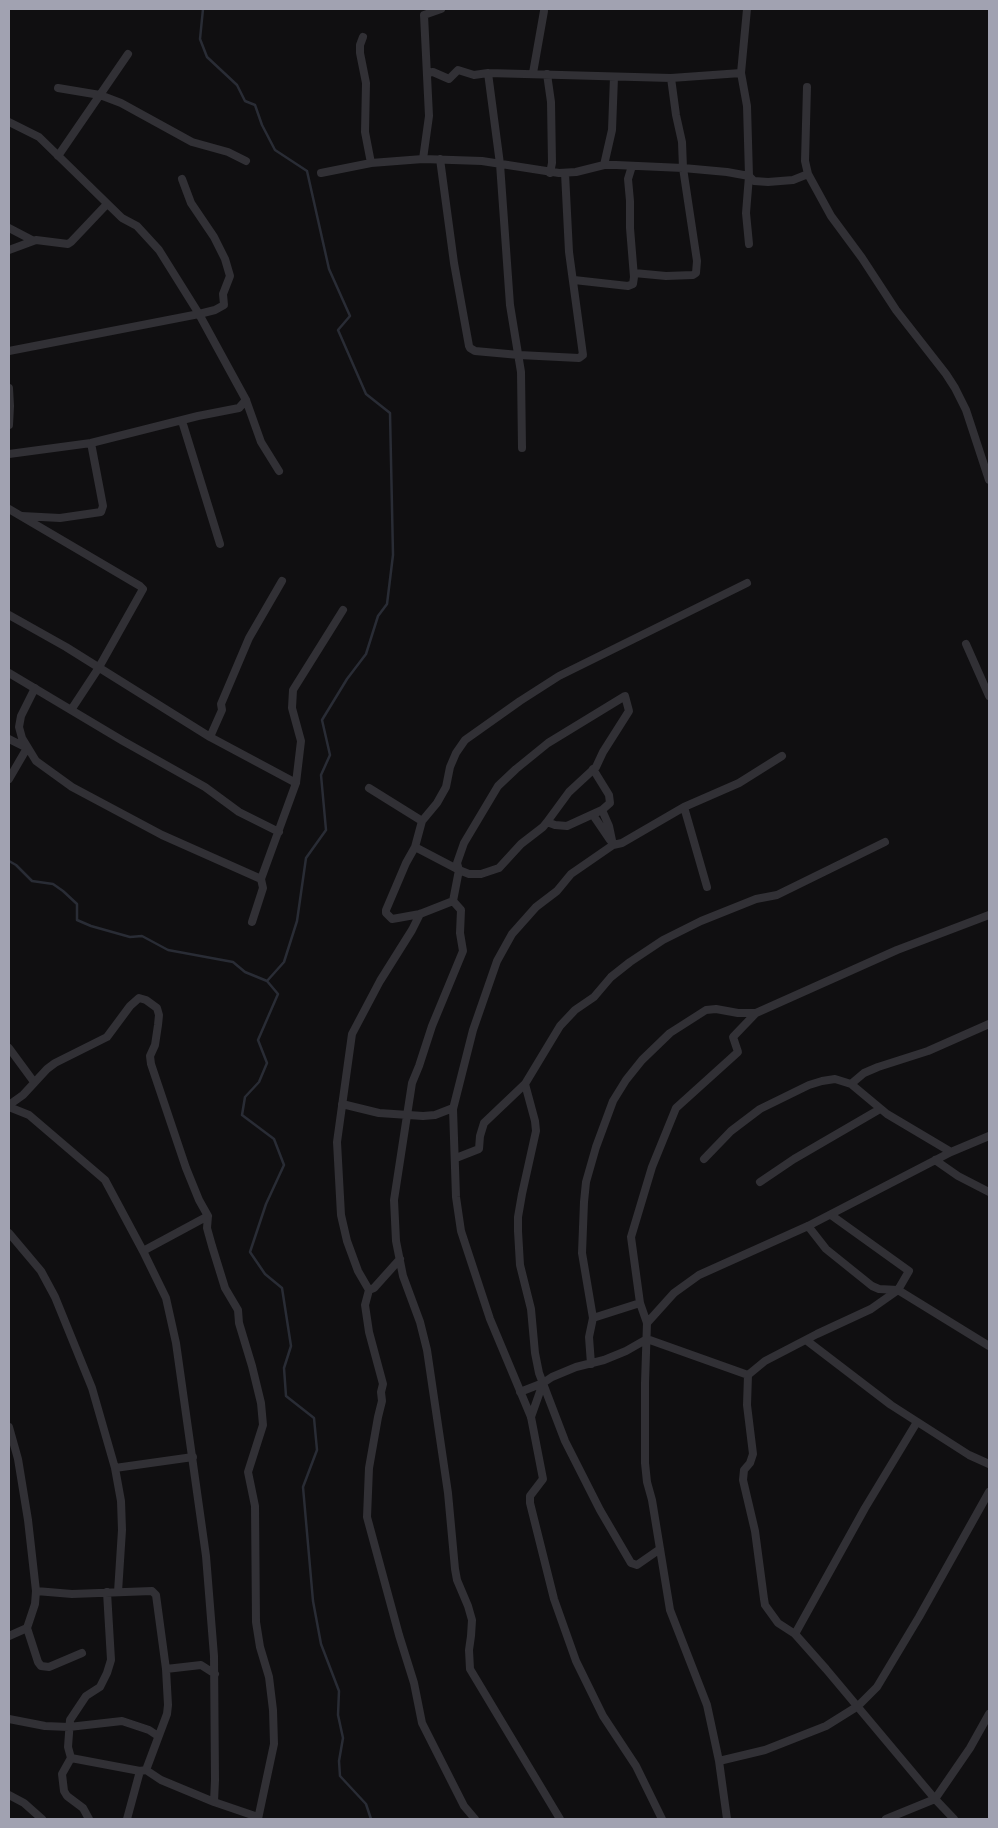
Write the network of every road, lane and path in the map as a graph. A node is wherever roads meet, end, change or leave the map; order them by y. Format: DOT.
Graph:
graph roads {
  1 [pos="442,9"];
  2 [pos="747,9"];
  3 [pos="544,11"];
  4 [pos="363,37"];
  5 [pos="128,54"];
  6 [pos="427,73"];
  7 [pos="488,73"];
  8 [pos="533,73"];
  9 [pos="741,73"];
  10 [pos="547,74"];
  11 [pos="614,77"];
  12 [pos="671,78"];
  13 [pos="807,87"];
  14 [pos="58,88"];
  15 [pos="100,95"];
  16 [pos="9,122"];
  17 [pos="58,156"];
  18 [pos="423,159"];
  19 [pos="440,159"];
  20 [pos="246,161"];
  21 [pos="371,164"];
  22 [pos="500,164"];
  23 [pos="604,165"];
  24 [pos="632,166"];
  25 [pos="684,168"];
  26 [pos="321,173"];
  27 [pos="550,173"];
  28 [pos="565,173"];
  29 [pos="808,174"];
  30 [pos="749,176"];
  31 [pos="182,179"];
  32 [pos="106,204"];
  33 [pos="9,228"];
  34 [pos="32,240"];
  35 [pos="749,244"];
  36 [pos="9,250"];
  37 [pos="634,273"];
  38 [pos="574,280"];
  39 [pos="199,314"];
  40 [pos="9,351"];
  41 [pos="520,355"];
  42 [pos="9,388"];
  43 [pos="246,400"];
  44 [pos="182,421"];
  45 [pos="9,425"];
  46 [pos="91,443"];
  47 [pos="522,448"];
  48 [pos="9,454"];
  49 [pos="279,471"];
  50 [pos="989,480"];
  51 [pos="9,509"];
  52 [pos="22,516"];
  53 [pos="220,544"];
  54 [pos="282,581"];
  55 [pos="747,583"];
  56 [pos="343,610"];
  57 [pos="9,615"];
  58 [pos="966,644"];
  59 [pos="98,669"];
  60 [pos="9,673"];
  61 [pos="36,688"];
  62 [pos="989,696"];
  63 [pos="71,710"];
  64 [pos="210,737"];
  65 [pos="9,739"];
  66 [pos="27,748"];
  67 [pos="782,756"];
  68 [pos="593,769"];
  69 [pos="9,779"];
  70 [pos="296,783"];
  71 [pos="369,788"];
  72 [pos="684,807"];
  73 [pos="602,810"];
  74 [pos="593,815"];
  75 [pos="422,821"];
  76 [pos="547,822"];
  77 [pos="279,832"];
  78 [pos="885,842"];
  79 [pos="613,845"];
  80 [pos="415,847"];
  81 [pos="459,870"];
  82 [pos="261,879"];
  83 [pos="707,888"];
  84 [pos="453,902"];
  85 [pos="420,914"];
  86 [pos="989,915"];
  87 [pos="252,922"];
  88 [pos="756,1013"];
  89 [pos="989,1024"];
  90 [pos="9,1048"];
  91 [pos="34,1082"];
  92 [pos="525,1084"];
  93 [pos="850,1084"];
  94 [pos="342,1104"];
  95 [pos="9,1106"];
  96 [pos="453,1108"];
  97 [pos="880,1109"];
  98 [pos="406,1115"];
  99 [pos="989,1136"];
  100 [pos="951,1152"];
  101 [pos="456,1158"];
  102 [pos="704,1159"];
  103 [pos="935,1160"];
  104 [pos="760,1182"];
  105 [pos="989,1192"];
  106 [pos="831,1215"];
  107 [pos="208,1216"];
  108 [pos="808,1226"];
  109 [pos="9,1234"];
  110 [pos="143,1251"];
  111 [pos="400,1259"];
  112 [pos="369,1290"];
  113 [pos="898,1290"];
  114 [pos="640,1303"];
  115 [pos="593,1318"];
  116 [pos="646,1324"];
  117 [pos="647,1339"];
  118 [pos="806,1340"];
  119 [pos="987,1342"];
  120 [pos="591,1364"];
  121 [pos="748,1375"];
  122 [pos="543,1384"];
  123 [pos="520,1392"];
  124 [pos="531,1417"];
  125 [pos="916,1422"];
  126 [pos="9,1427"];
  127 [pos="193,1456"];
  128 [pos="989,1464"];
  129 [pos="115,1468"];
  130 [pos="989,1492"];
  131 [pos="660,1549"];
  132 [pos="36,1591"];
  133 [pos="107,1592"];
  134 [pos="118,1592"];
  135 [pos="27,1628"];
  136 [pos="795,1634"];
  137 [pos="9,1636"];
  138 [pos="82,1653"];
  139 [pos="166,1669"];
  140 [pos="214,1674"];
  141 [pos="858,1706"];
  142 [pos="989,1714"];
  143 [pos="9,1719"];
  144 [pos="69,1727"];
  145 [pos="158,1736"];
  146 [pos="71,1758"];
  147 [pos="719,1761"];
  148 [pos="143,1771"];
  149 [pos="9,1795"];
  150 [pos="935,1800"];
  151 [pos="214,1802"];
  152 [pos="258,1818"];
  153 [pos="42,1819"];
  154 [pos="89,1819"];
  155 [pos="127,1819"];
  156 [pos="474,1819"];
  157 [pos="560,1819"];
  158 [pos="662,1819"];
  159 [pos="727,1819"];
  160 [pos="886,1819"];
  161 [pos="954,1819"];
  1 -- 6 [label="street"];
  2 -- 9 [label="street"];
  3 -- 8 [label="street"];
  4 -- 21 [label="street"];
  5 -- 15 [label="street"];
  6 -- 7 [label="street"];
  6 -- 18 [label="street"];
  7 -- 8 [label="street"];
  7 -- 22 [label="street"];
  8 -- 10 [label="street"];
  9 -- 12 [label="street"];
  9 -- 30 [label="street"];
  10 -- 11 [label="street"];
  10 -- 27 [label="street"];
  11 -- 12 [label="street"];
  11 -- 23 [label="street"];
  12 -- 25 [label="street"];
  13 -- 29 [label="street"];
  14 -- 15 [label="street"];
  15 -- 17 [label="street"];
  15 -- 20 [label="street"];
  16 -- 17 [label="street"];
  17 -- 32 [label="street"];
  18 -- 19 [label="street"];
  18 -- 21 [label="street"];
  19 -- 22 [label="street"];
  19 -- 41 [label="street"];
  21 -- 26 [label="street"];
  22 -- 27 [label="street"];
  22 -- 41 [label="street"];
  23 -- 24 [label="street"];
  23 -- 28 [label="street"];
  24 -- 25 [label="street"];
  24 -- 37 [label="street"];
  25 -- 30 [label="street"];
  25 -- 37 [label="street"];
  27 -- 28 [label="street"];
  28 -- 38 [label="street"];
  29 -- 30 [label="street"];
  29 -- 50 [label="street"];
  30 -- 35 [label="street"];
  31 -- 39 [label="street"];
  32 -- 34 [label="street"];
  32 -- 39 [label="street"];
  33 -- 34 [label="street"];
  34 -- 36 [label="street"];
  37 -- 38 [label="street"];
  38 -- 41 [label="street"];
  39 -- 40 [label="street"];
  39 -- 43 [label="street"];
  41 -- 47 [label="street"];
  42 -- 45 [label="street"];
  43 -- 44 [label="street"];
  43 -- 49 [label="street"];
  44 -- 46 [label="street"];
  44 -- 53 [label="street"];
  46 -- 48 [label="street"];
  46 -- 52 [label="street"];
  51 -- 52 [label="street"];
  52 -- 59 [label="street"];
  54 -- 64 [label="street"];
  55 -- 75 [label="street"];
  56 -- 70 [label="street"];
  57 -- 59 [label="street"];
  58 -- 62 [label="street"];
  59 -- 63 [label="street"];
  59 -- 64 [label="street"];
  60 -- 61 [label="street"];
  61 -- 63 [label="street"];
  61 -- 66 [label="street"];
  63 -- 77 [label="street"];
  64 -- 70 [label="street"];
  65 -- 66 [label="street"];
  66 -- 69 [label="street"];
  66 -- 82 [label="street"];
  67 -- 72 [label="street"];
  68 -- 73 [label="street"];
  68 -- 76 [label="street"];
  68 -- 81 [label="street"];
  70 -- 77 [label="street"];
  71 -- 75 [label="street"];
  72 -- 79 [label="street"];
  72 -- 83 [label="street"];
  73 -- 74 [label="street"];
  73 -- 79 [label="street"];
  74 -- 76 [label="street"];
  74 -- 79 [label="street"];
  75 -- 80 [label="street"];
  76 -- 81 [label="street"];
  77 -- 82 [label="street"];
  78 -- 92 [label="street"];
  79 -- 96 [label="street"];
  80 -- 81 [label="street"];
  80 -- 85 [label="street"];
  81 -- 84 [label="street"];
  82 -- 87 [label="street"];
  84 -- 85 [label="street"];
  84 -- 98 [label="street"];
  85 -- 94 [label="street"];
  86 -- 88 [label="street"];
  88 -- 114 [label="street"];
  88 -- 115 [label="street"];
  89 -- 93 [label="street"];
  90 -- 91 [label="street"];
  91 -- 95 [label="street"];
  91 -- 107 [label="street"];
  92 -- 101 [label="street"];
  92 -- 122 [label="street"];
  93 -- 97 [label="street"];
  93 -- 102 [label="street"];
  94 -- 98 [label="street"];
  94 -- 112 [label="street"];
  95 -- 110 [label="street"];
  96 -- 98 [label="street"];
  96 -- 101 [label="street"];
  97 -- 100 [label="street"];
  97 -- 104 [label="street"];
  98 -- 111 [label="street"];
  99 -- 100 [label="street"];
  100 -- 103 [label="street"];
  101 -- 123 [label="street"];
  103 -- 105 [label="street"];
  103 -- 106 [label="street"];
  106 -- 108 [label="street"];
  106 -- 113 [label="street"];
  107 -- 110 [label="street"];
  107 -- 152 [label="street"];
  108 -- 113 [label="street"];
  108 -- 116 [label="street"];
  109 -- 129 [label="street"];
  110 -- 127 [label="street"];
  111 -- 112 [label="street"];
  111 -- 157 [label="street"];
  112 -- 156 [label="street"];
  113 -- 118 [label="street"];
  113 -- 119 [label="street"];
  114 -- 115 [label="street"];
  114 -- 116 [label="street"];
  115 -- 120 [label="street"];
  116 -- 117 [label="street"];
  117 -- 120 [label="street"];
  117 -- 121 [label="street"];
  117 -- 131 [label="street"];
  118 -- 121 [label="street"];
  118 -- 125 [label="street"];
  120 -- 122 [label="street"];
  121 -- 136 [label="street"];
  122 -- 123 [label="street"];
  122 -- 124 [label="street"];
  122 -- 131 [label="street"];
  123 -- 124 [label="street"];
  124 -- 158 [label="street"];
  125 -- 128 [label="street"];
  125 -- 136 [label="street"];
  126 -- 132 [label="street"];
  127 -- 129 [label="street"];
  127 -- 140 [label="street"];
  129 -- 134 [label="street"];
  130 -- 141 [label="street"];
  131 -- 147 [label="street"];
  132 -- 133 [label="street"];
  132 -- 135 [label="street"];
  133 -- 134 [label="street"];
  133 -- 144 [label="street"];
  134 -- 139 [label="street"];
  135 -- 137 [label="street"];
  135 -- 138 [label="street"];
  136 -- 141 [label="street"];
  139 -- 140 [label="street"];
  139 -- 145 [label="street"];
  140 -- 151 [label="street"];
  141 -- 147 [label="street"];
  141 -- 150 [label="street"];
  142 -- 150 [label="street"];
  143 -- 144 [label="street"];
  144 -- 145 [label="street"];
  144 -- 146 [label="street"];
  145 -- 148 [label="street"];
  146 -- 148 [label="street"];
  146 -- 154 [label="street"];
  147 -- 159 [label="street"];
  148 -- 151 [label="street"];
  148 -- 155 [label="street"];
  149 -- 153 [label="street"];
  150 -- 160 [label="street"];
  150 -- 161 [label="street"];
  151 -- 152 [label="street"];
}
